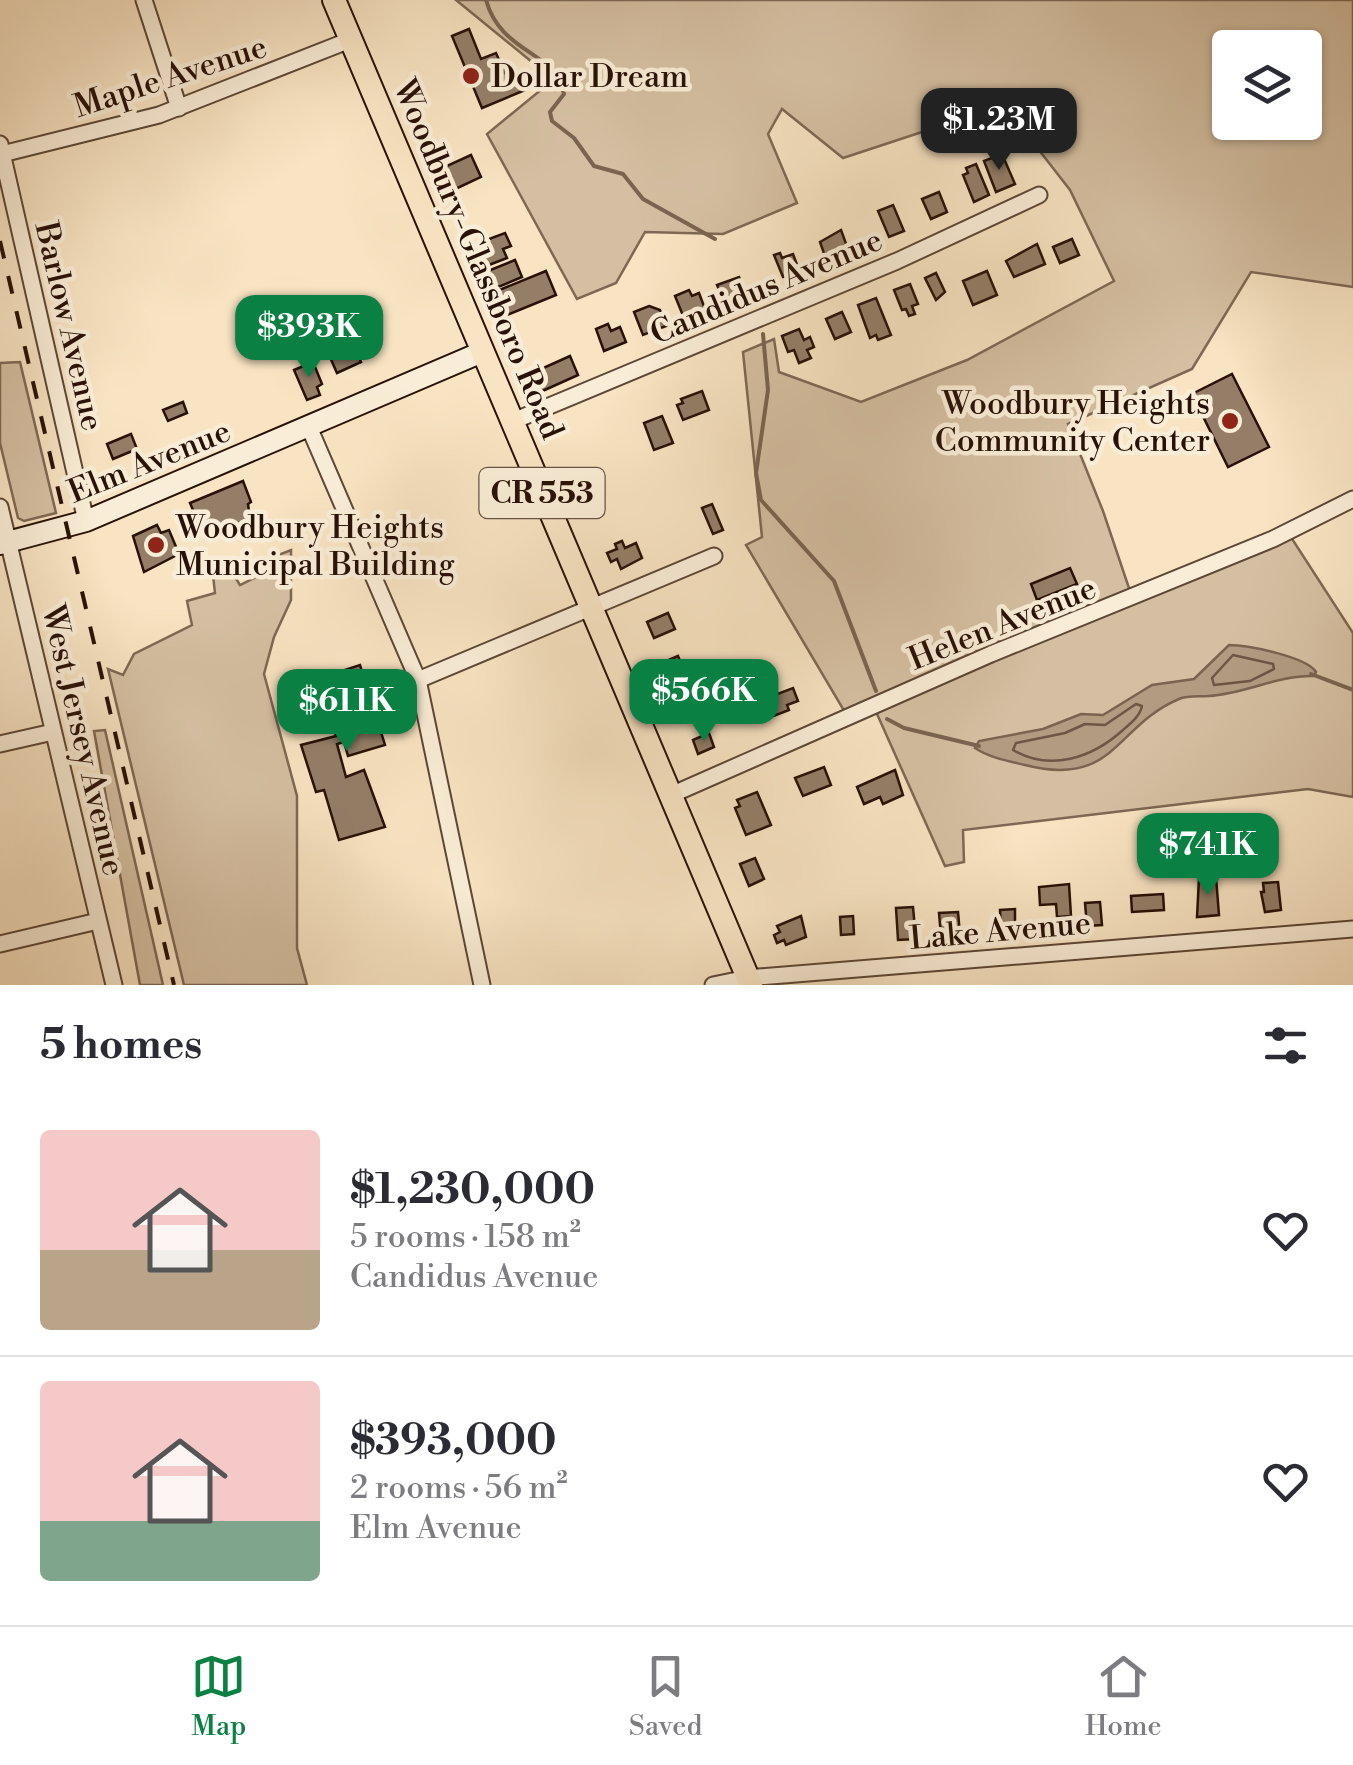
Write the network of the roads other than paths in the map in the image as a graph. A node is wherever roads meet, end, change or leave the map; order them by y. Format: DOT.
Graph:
graph roads {
  1 [pos="144,0"];
  2 [pos="334,0"];
  3 [pos="350,40"];
  4 [pos="178,108"];
  5 [pos="1,149"];
  6 [pos="1039,195"];
  7 [pos="482,352"];
  8 [pos="511,422"];
  9 [pos="309,427"];
  10 [pos="1353,499"];
  11 [pos="0,507"];
  12 [pos="86,522"];
  13 [pos="4,542"];
  14 [pos="714,556"];
  15 [pos="592,609"];
  16 [pos="418,680"];
  17 [pos="54,732"];
  18 [pos="0,744"];
  19 [pos="671,795"];
  20 [pos="98,921"];
  21 [pos="1353,928"];
  22 [pos="0,944"];
  23 [pos="749,981"];
  24 [pos="114,985"];
  25 [pos="482,985"];
  26 [pos="712,985"];
  1 -- 4 [label="street"];
  2 -- 3 [label="main road, Woodbury-Glassboro Road / CR 553"];
  3 -- 4 [label="street, Maple Avenue"];
  3 -- 7 [label="main road, Woodbury-Glassboro Road / CR 553"];
  4 -- 5 [label="street, Maple Avenue"];
  5 -- 12 [label="street, Barlow Avenue"];
  6 -- 8 [label="street, Candidus Avenue"];
  7 -- 8 [label="main road, Woodbury-Glassboro Road / CR 553"];
  7 -- 9 [label="main road, Elm Avenue"];
  8 -- 15 [label="main road, Woodbury-Glassboro Road / CR 553"];
  9 -- 12 [label="main road, Elm Avenue"];
  9 -- 16 [label="street"];
  10 -- 19 [label="street, Helen Avenue"];
  11 -- 13 [label="street, West Jersey Avenue"];
  12 -- 13 [label="main road, Elm Avenue"];
  13 -- 17 [label="street, West Jersey Avenue"];
  14 -- 15 [label="street"];
  15 -- 16 [label="street"];
  15 -- 19 [label="main road, Woodbury-Glassboro Road / CR 553"];
  16 -- 25 [label="street"];
  17 -- 18 [label="street"];
  17 -- 20 [label="street, West Jersey Avenue"];
  19 -- 23 [label="main road, Woodbury-Glassboro Road / CR 553"];
  20 -- 22 [label="street"];
  20 -- 24 [label="street, West Jersey Avenue"];
  21 -- 23 [label="street, Lake Avenue"];
  23 -- 26 [label="street, Lake Avenue"];
}
